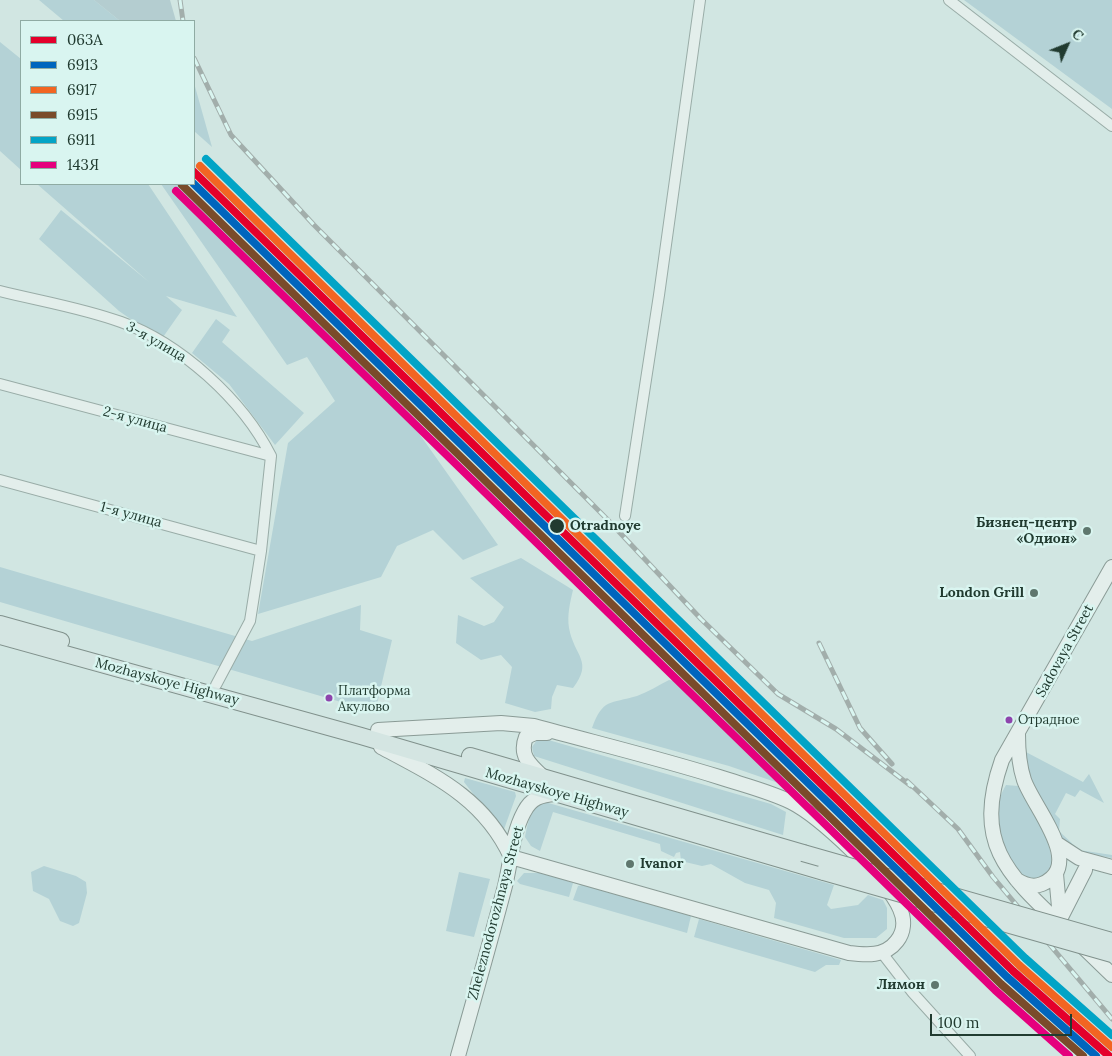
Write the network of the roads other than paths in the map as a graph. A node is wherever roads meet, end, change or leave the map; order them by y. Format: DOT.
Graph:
graph roads {
  1 [pos="700,0"];
  2 [pos="949,0"];
  3 [pos="1112,126"];
  4 [pos="0,291"];
  5 [pos="0,384"];
  6 [pos="271,456"];
  7 [pos="0,480"];
  8 [pos="625,516"];
  9 [pos="261,551"];
  10 [pos="1112,568"];
  11 [pos="0,624"];
  12 [pos="0,636"];
  13 [pos="216,685"];
  14 [pos="378,730"];
  15 [pos="558,733"];
  16 [pos="1018,734"];
  17 [pos="361,736"];
  18 [pos="542,776"];
  19 [pos="995,780"];
  20 [pos="1025,782"];
  21 [pos="561,794"];
  22 [pos="1056,843"];
  23 [pos="512,857"];
  24 [pos="1109,867"];
  25 [pos="1085,870"];
  26 [pos="1056,873"];
  27 [pos="1014,878"];
  28 [pos="1061,922"];
  29 [pos="1112,941"];
  30 [pos="882,953"];
  31 [pos="1112,954"];
  32 [pos="1112,975"];
  33 [pos="458,1056"];
  34 [pos="970,1056"];
  1 -- 8 [label="street"];
  2 -- 3 [label="street"];
  4 -- 6 [label="street, 3-я улица"];
  5 -- 6 [label="street, 2-я улица"];
  6 -- 9 [label="street"];
  7 -- 9 [label="street, 1-я улица"];
  9 -- 13 [label="street"];
  10 -- 16 [label="street, Sadovaya Street"];
  11 -- 13 [label="main road, Mozhayskoye Highway"];
  12 -- 17 [label="main road, Mozhayskoye Highway"];
  13 -- 14 [label="main road, Mozhayskoye Highway"];
  14 -- 15 [label="street"];
  14 -- 18 [label="main road, Mozhayskoye Highway"];
  15 -- 18 [label="street"];
  15 -- 30 [label="street"];
  16 -- 19 [label="street, Sadovaya Street"];
  16 -- 20 [label="street"];
  17 -- 21 [label="main road, Mozhayskoye Highway"];
  17 -- 23 [label="street"];
  18 -- 29 [label="main road, Mozhayskoye Highway, bridge"];
  19 -- 20 [label="street"];
  19 -- 27 [label="street, Sadovaya Street"];
  20 -- 22 [label="street"];
  21 -- 23 [label="street, Zheleznodorozhnaya Street"];
  21 -- 31 [label="main road, Mozhayskoye Highway, bridge"];
  22 -- 24 [label="street"];
  22 -- 26 [label="street"];
  23 -- 30 [label="street"];
  23 -- 33 [label="street, Zheleznodorozhnaya Street"];
  24 -- 25 [label="street"];
  25 -- 26 [label="street"];
  25 -- 28 [label="street"];
  26 -- 27 [label="street"];
  26 -- 28 [label="street"];
  27 -- 28 [label="street, Sadovaya Street"];
  28 -- 32 [label="street, Sadovaya Street"];
  30 -- 34 [label="street"];
}
